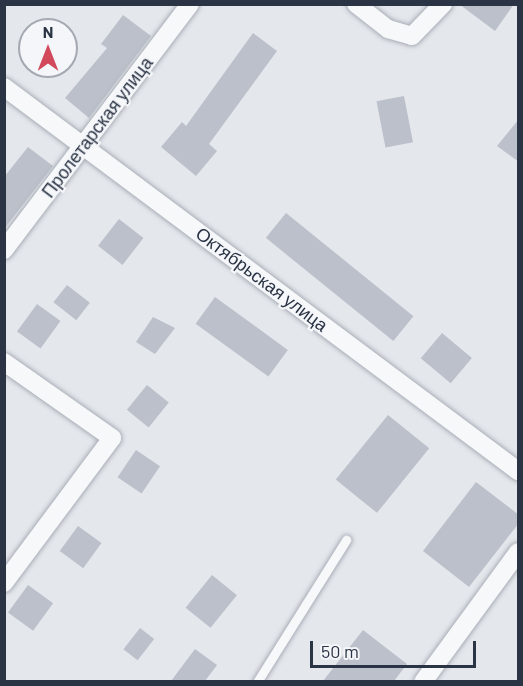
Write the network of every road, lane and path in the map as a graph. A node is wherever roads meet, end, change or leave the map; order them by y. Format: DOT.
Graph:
graph roads {
  1 [pos="190,4"];
  2 [pos="356,4"];
  3 [pos="443,4"];
  4 [pos="4,87"];
  5 [pos="83,146"];
  6 [pos="4,250"];
  7 [pos="4,362"];
  8 [pos="519,471"];
  9 [pos="346,540"];
  10 [pos="519,552"];
  11 [pos="4,583"];
  12 [pos="257,681"];
  13 [pos="423,681"];
  1 -- 5 [label="street, Пролетарская улица"];
  2 -- 3 [label="street"];
  4 -- 5 [label="street, Октябрьская улица"];
  5 -- 6 [label="street, Пролетарская улица"];
  5 -- 8 [label="street, Октябрьская улица"];
  7 -- 11 [label="street"];
  9 -- 12 [label="lane"];
  10 -- 13 [label="street"];
}
